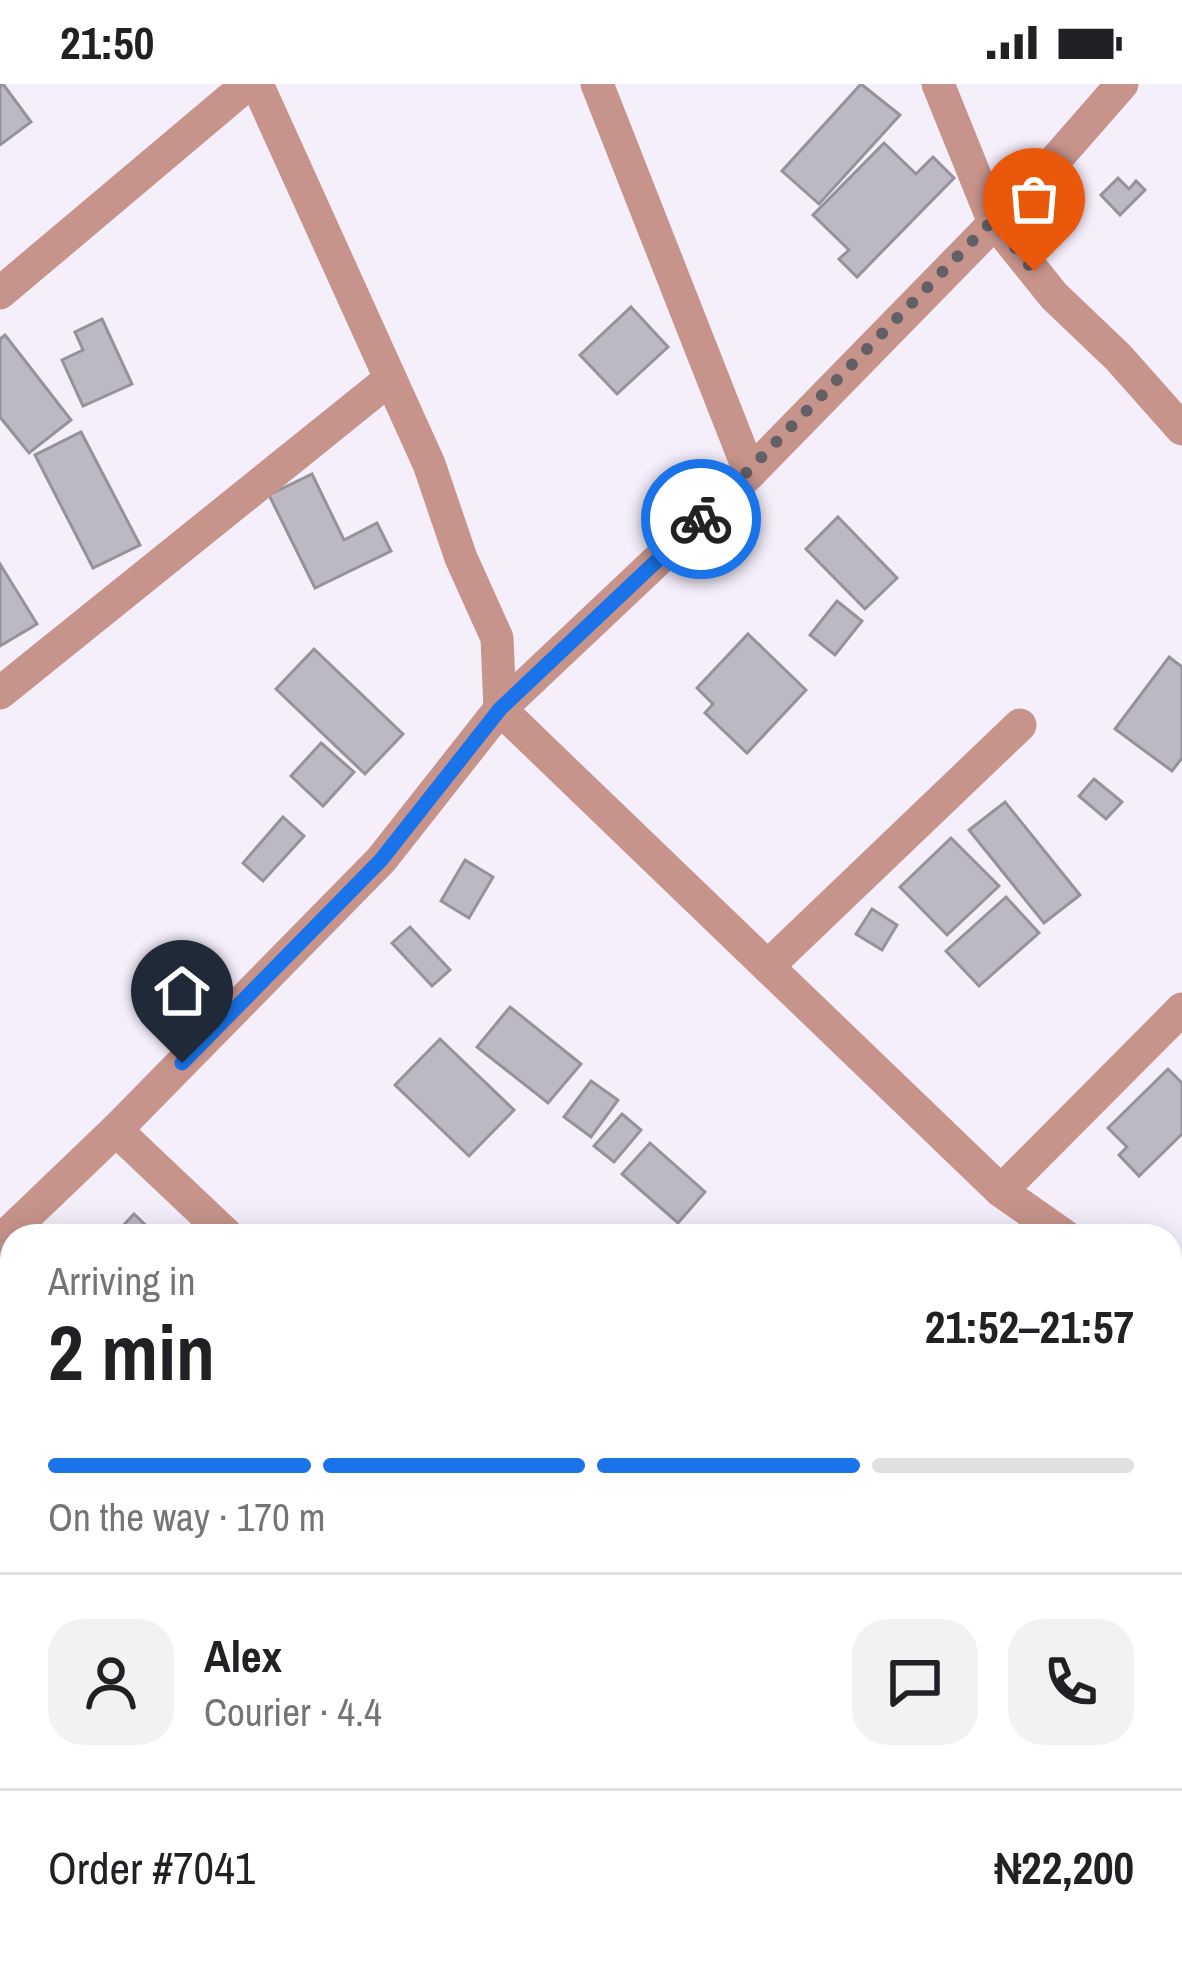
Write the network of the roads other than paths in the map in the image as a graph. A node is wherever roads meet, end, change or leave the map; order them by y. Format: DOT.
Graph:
graph roads {
  1 [pos="252,84"];
  2 [pos="597,84"];
  3 [pos="938,84"];
  4 [pos="1121,84"];
  5 [pos="993,220"];
  6 [pos="0,293"];
  7 [pos="390,379"];
  8 [pos="1182,429"];
  9 [pos="750,473"];
  10 [pos="0,693"];
  11 [pos="500,709"];
  12 [pos="1020,725"];
  13 [pos="768,966"];
  14 [pos="1182,1009"];
  15 [pos="116,1130"];
  16 [pos="1001,1191"];
  17 [pos="4,1222"];
  18 [pos="215,1224"];
  19 [pos="1048,1224"];
  1 -- 6 [label="street"];
  1 -- 7 [label="street"];
  2 -- 9 [label="street"];
  3 -- 5 [label="street"];
  4 -- 5 [label="street"];
  5 -- 8 [label="street"];
  5 -- 9 [label="street"];
  7 -- 10 [label="street"];
  7 -- 11 [label="street"];
  9 -- 11 [label="street"];
  11 -- 13 [label="street"];
  11 -- 15 [label="street"];
  12 -- 13 [label="street"];
  13 -- 16 [label="street"];
  14 -- 16 [label="street"];
  15 -- 17 [label="street"];
  15 -- 18 [label="street"];
  16 -- 19 [label="street"];
}
